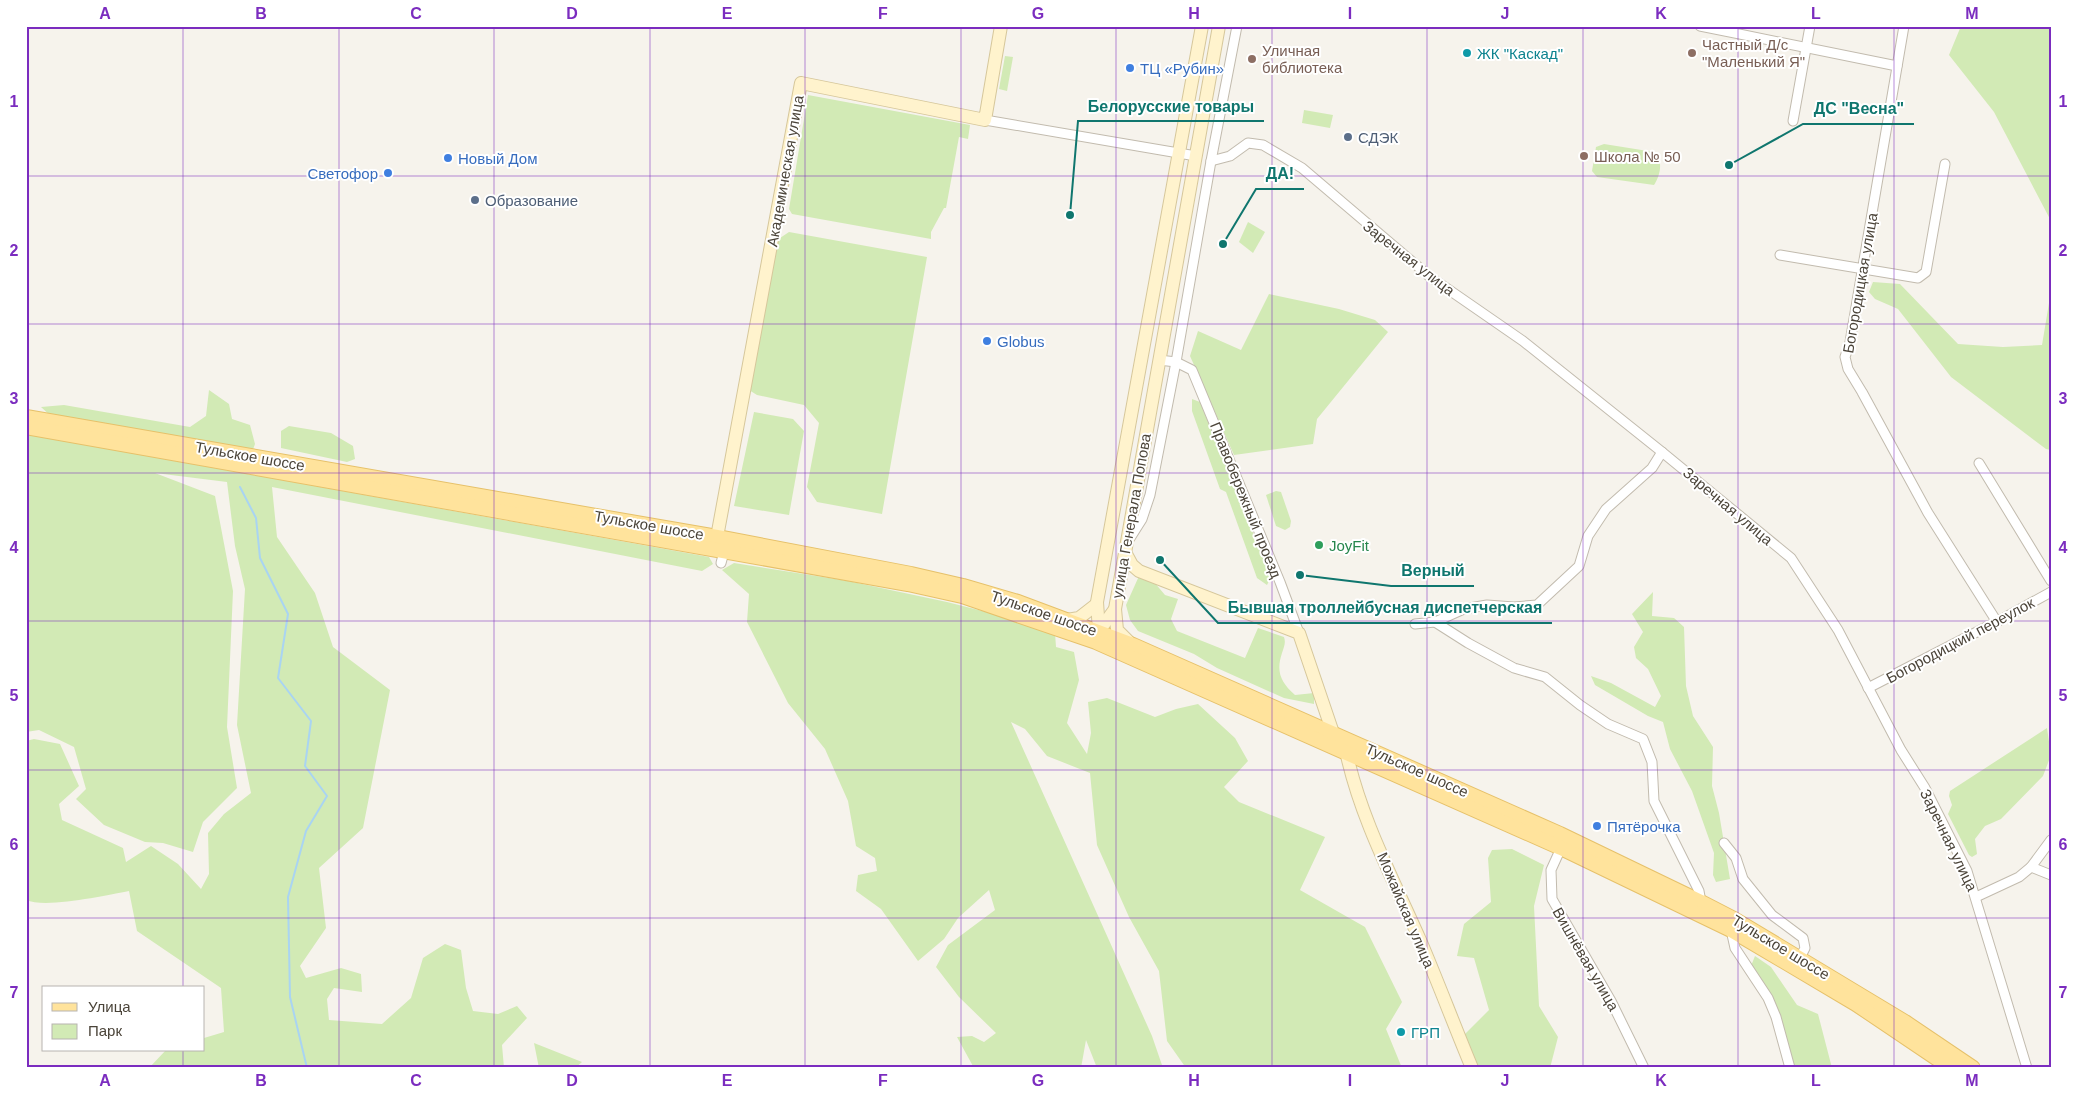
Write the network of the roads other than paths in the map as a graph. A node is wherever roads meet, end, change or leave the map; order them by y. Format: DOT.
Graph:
graph roads {
  1 [pos="1001,26"];
  2 [pos="1202,26"];
  3 [pos="1219,26"];
  4 [pos="1237,26"];
  5 [pos="1700,26"];
  6 [pos="1810,26"];
  7 [pos="1904,26"];
  8 [pos="1724,28"];
  9 [pos="1806,49"];
  10 [pos="1897,66"];
  11 [pos="985,120"];
  12 [pos="1793,122"];
  13 [pos="1180,154"];
  14 [pos="1196,156"];
  15 [pos="1211,161"];
  16 [pos="1945,164"];
  17 [pos="1780,255"];
  18 [pos="1862,269"];
  19 [pos="1159,360"];
  20 [pos="1176,362"];
  21 [pos="26,417"];
  22 [pos="26,428"];
  23 [pos="1662,452"];
  24 [pos="1979,463"];
  25 [pos="717,537"];
  26 [pos="1125,548"];
  27 [pos="1103,570"];
  28 [pos="1121,573"];
  29 [pos="2051,580"];
  30 [pos="2051,592"];
  31 [pos="1097,604"];
  32 [pos="1114,609"];
  33 [pos="1068,620"];
  34 [pos="1435,622"];
  35 [pos="1997,622"];
  36 [pos="1415,624"];
  37 [pos="1299,633"];
  38 [pos="1097,636"];
  39 [pos="1133,645"];
  40 [pos="1868,688"];
  41 [pos="1321,701"];
  42 [pos="1304,720"];
  43 [pos="1333,733"];
  44 [pos="1346,751"];
  45 [pos="1375,764"];
  46 [pos="1354,783"];
  47 [pos="2051,840"];
  48 [pos="1724,843"];
  49 [pos="1561,848"];
  50 [pos="2031,867"];
  51 [pos="2051,875"];
  52 [pos="1976,896"];
  53 [pos="1701,902"];
  54 [pos="1731,930"];
  55 [pos="1800,958"];
  56 [pos="1472,1068"];
  57 [pos="1644,1068"];
  58 [pos="1790,1068"];
  59 [pos="1951,1068"];
  60 [pos="1973,1068"];
  61 [pos="2027,1068"];
  1 -- 11 [label="street"];
  2 -- 13 [label="street, улица Генерала Попова"];
  3 -- 14 [label="street, улица Генерала Попова"];
  4 -- 15 [label="street"];
  5 -- 8 [label="street"];
  6 -- 9 [label="street"];
  7 -- 10 [label="street, Богородицкая улица"];
  8 -- 9 [label="street"];
  9 -- 10 [label="street"];
  9 -- 12 [label="street"];
  10 -- 18 [label="street, Богородицкая улица"];
  11 -- 13 [label="street"];
  11 -- 25 [label="street, Академическая улица"];
  13 -- 14 [label="street"];
  13 -- 27 [label="street, улица Генерала Попова"];
  14 -- 19 [label="street, улица Генерала Попова"];
  15 -- 20 [label="street"];
  15 -- 23 [label="street, Заречная улица"];
  16 -- 18 [label="street"];
  17 -- 18 [label="street"];
  18 -- 35 [label="street, Богородицкая улица"];
  19 -- 20 [label="street"];
  19 -- 26 [label="street, улица Генерала Попова"];
  20 -- 26 [label="street"];
  20 -- 37 [label="street, Правобережный проезд"];
  21 -- 25 [label="main road, Тульское шоссе"];
  22 -- 38 [label="main road, Тульское шоссе"];
  23 -- 34 [label="street"];
  23 -- 40 [label="street, Заречная улица"];
  24 -- 29 [label="street"];
  25 -- 33 [label="main road, Тульское шоссе"];
  26 -- 28 [label="street, улица Генерала Попова"];
  26 -- 37 [label="street"];
  27 -- 28 [label="street"];
  27 -- 31 [label="street, улица Генерала Попова"];
  28 -- 32 [label="street, улица Генерала Попова"];
  30 -- 35 [label="street, Богородицкий переулок"];
  31 -- 33 [label="street"];
  31 -- 38 [label="street, улица Генерала Попова"];
  32 -- 38 [label="street, улица Генерала Попова"];
  32 -- 39 [label="street"];
  33 -- 38 [label="main road, Тульское шоссе"];
  34 -- 36 [label="street"];
  34 -- 53 [label="street"];
  35 -- 40 [label="street, Богородицкий переулок"];
  37 -- 41 [label="street, Правобережный проезд"];
  38 -- 39 [label="main road, Тульское шоссе"];
  38 -- 44 [label="main road, Тульское шоссе"];
  39 -- 42 [label="main road, Тульское шоссе"];
  40 -- 52 [label="street, Заречная улица"];
  41 -- 42 [label="street"];
  41 -- 43 [label="street, Правобережный проезд"];
  42 -- 43 [label="main road, Тульское шоссе"];
  43 -- 53 [label="main road, Тульское шоссе"];
  44 -- 45 [label="main road, Тульское шоссе"];
  44 -- 46 [label="street, Можайская улица"];
  45 -- 46 [label="street"];
  45 -- 49 [label="main road, Тульское шоссе"];
  46 -- 56 [label="street, Можайская улица"];
  47 -- 50 [label="street"];
  48 -- 55 [label="street"];
  49 -- 54 [label="main road, Тульское шоссе"];
  49 -- 57 [label="street, Вишнёвая улица"];
  50 -- 51 [label="street"];
  50 -- 52 [label="street"];
  52 -- 61 [label="street, Заречная улица"];
  53 -- 55 [label="main road, Тульское шоссе"];
  54 -- 58 [label="street"];
  54 -- 59 [label="main road, Тульское шоссе"];
  55 -- 60 [label="main road, Тульское шоссе"];
}
